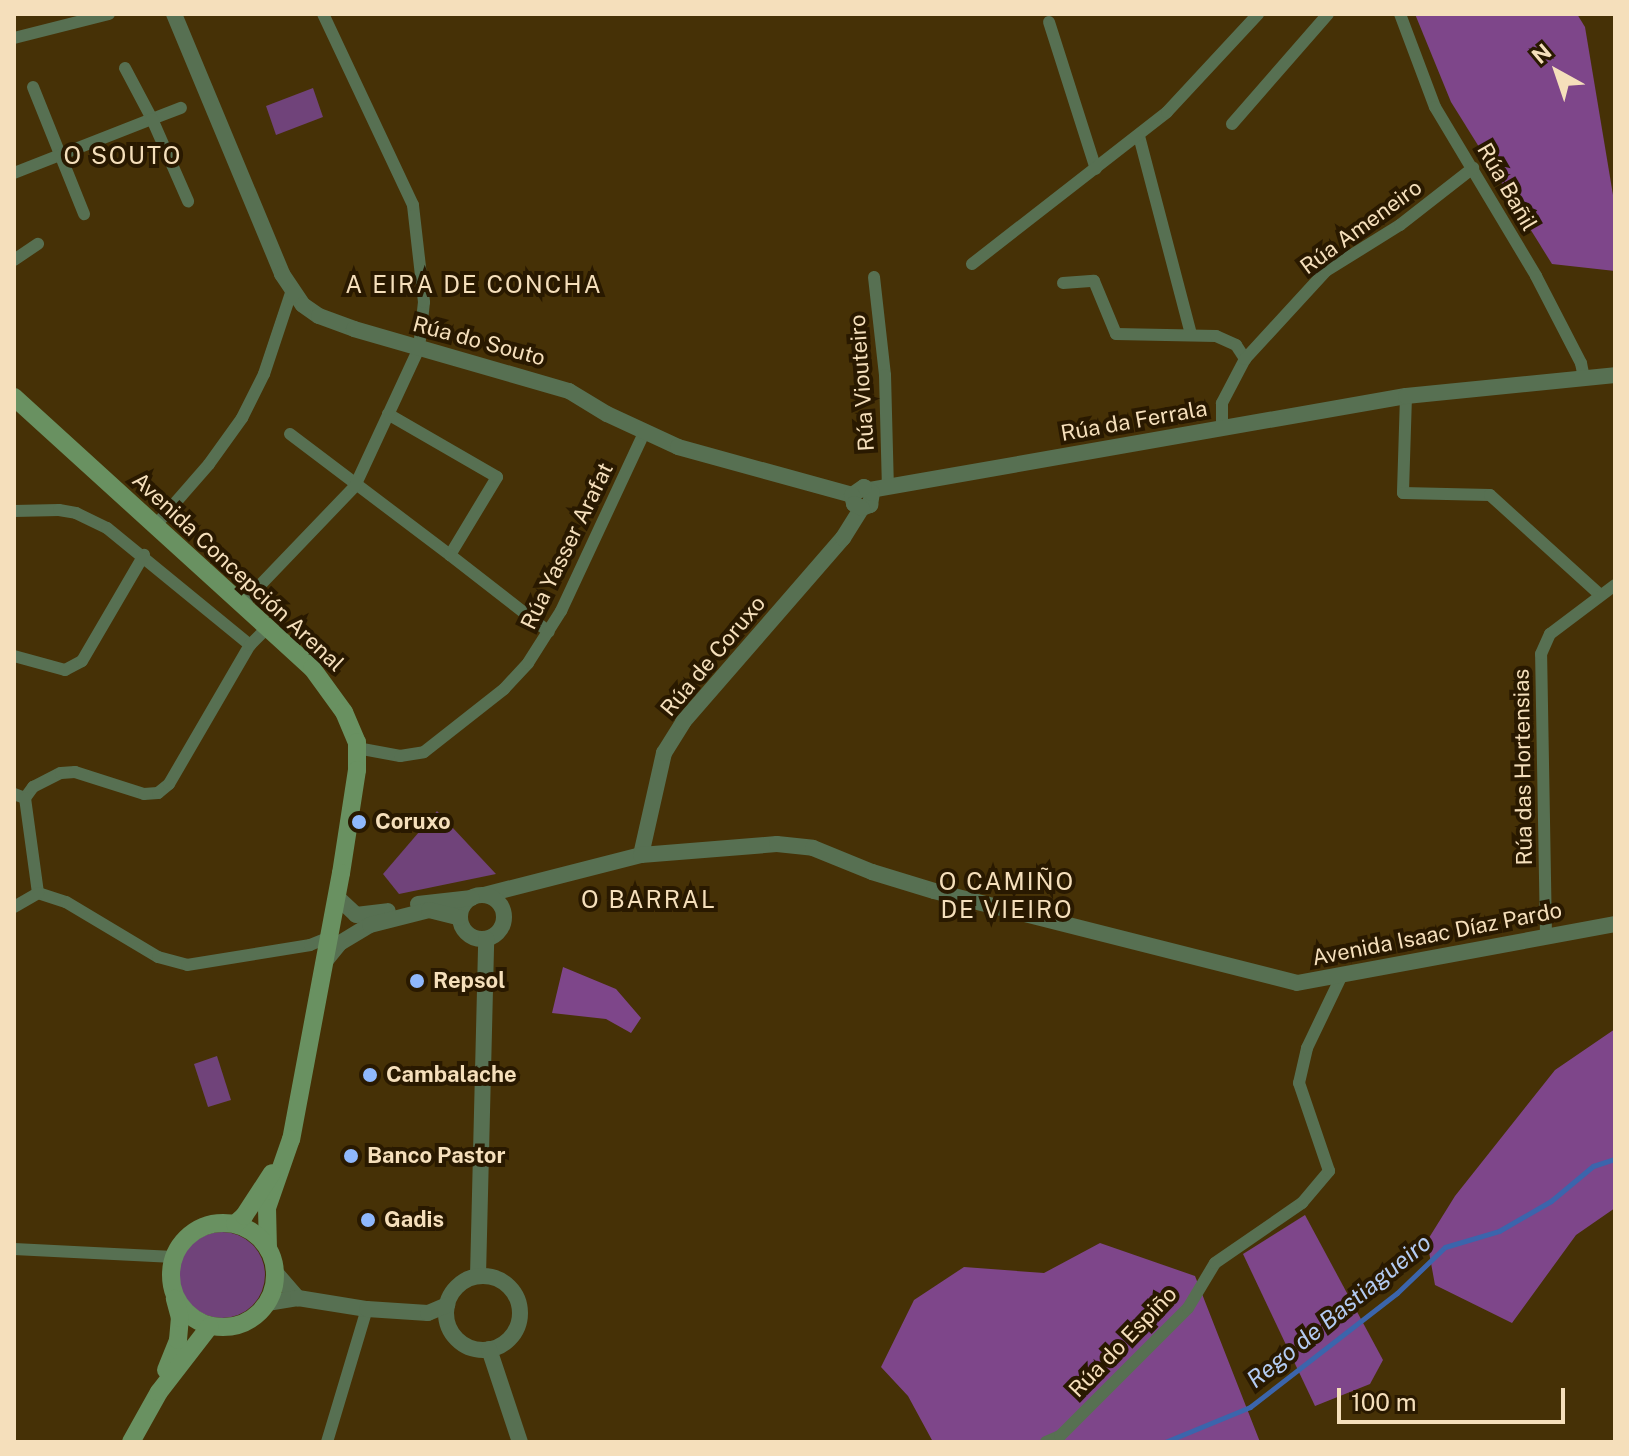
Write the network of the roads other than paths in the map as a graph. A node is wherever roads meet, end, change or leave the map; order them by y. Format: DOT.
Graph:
graph roads {
  1 [pos="109,14"];
  2 [pos="174,14"];
  3 [pos="323,14"];
  4 [pos="1258,14"];
  5 [pos="1328,14"];
  6 [pos="1400,14"];
  7 [pos="1049,22"];
  8 [pos="14,38"];
  9 [pos="125,68"];
  10 [pos="33,87"];
  11 [pos="181,108"];
  12 [pos="152,119"];
  13 [pos="1232,124"];
  14 [pos="1139,136"];
  15 [pos="60,154"];
  16 [pos="1473,168"];
  17 [pos="1096,169"];
  18 [pos="14,173"];
  19 [pos="188,201"];
  20 [pos="84,214"];
  21 [pos="38,244"];
  22 [pos="14,260"];
  23 [pos="972,264"];
  24 [pos="874,277"];
  25 [pos="1063,283"];
  26 [pos="292,290"];
  27 [pos="1191,334"];
  28 [pos="419,348"];
  29 [pos="1245,359"];
  30 [pos="1615,375"];
  31 [pos="1584,378"];
  32 [pos="1406,396"];
  33 [pos="14,397"];
  34 [pos="388,414"];
  35 [pos="1222,428"];
  36 [pos="644,433"];
  37 [pos="290,434"];
  38 [pos="355,486"];
  39 [pos="888,487"];
  40 [pos="870,490"];
  41 [pos="857,501"];
  42 [pos="14,511"];
  43 [pos="155,526"];
  44 [pos="144,555"];
  45 [pos="450,555"];
  46 [pos="1615,585"];
  47 [pos="1599,594"];
  48 [pos="242,604"];
  49 [pos="268,627"];
  50 [pos="549,632"];
  51 [pos="250,645"];
  52 [pos="14,656"];
  53 [pos="357,748"];
  54 [pos="20,796"];
  55 [pos="641,855"];
  56 [pos="522,885"];
  57 [pos="38,893"];
  58 [pos="478,896"];
  59 [pos="337,897"];
  60 [pos="14,907"];
  61 [pos="503,909"];
  62 [pos="460,918"];
  63 [pos="1615,924"];
  64 [pos="1546,935"];
  65 [pos="330,937"];
  66 [pos="486,939"];
  67 [pos="326,960"];
  68 [pos="1341,977"];
  69 [pos="291,1139"];
  70 [pos="235,1224"];
  71 [pos="268,1248"];
  72 [pos="14,1249"];
  73 [pos="174,1257"];
  74 [pos="275,1272"];
  75 [pos="478,1276"];
  76 [pos="175,1296"];
  77 [pos="298,1298"];
  78 [pos="267,1303"];
  79 [pos="447,1305"];
  80 [pos="367,1309"];
  81 [pos="428,1313"];
  82 [pos="448,1325"];
  83 [pos="210,1326"];
  84 [pos="489,1349"];
  85 [pos="159,1392"];
  86 [pos="131,1442"];
  87 [pos="327,1442"];
  88 [pos="520,1442"];
  89 [pos="1046,1442"];
  1 -- 8 [label="street"];
  2 -- 26 [label="street, Rúa do Souto"];
  3 -- 28 [label="street"];
  4 -- 14 [label="street"];
  5 -- 13 [label="street"];
  6 -- 16 [label="street, Rúa Bañil"];
  7 -- 17 [label="street"];
  9 -- 12 [label="street"];
  10 -- 15 [label="street"];
  11 -- 12 [label="street"];
  12 -- 15 [label="street"];
  12 -- 19 [label="street"];
  14 -- 17 [label="street"];
  14 -- 27 [label="street"];
  15 -- 18 [label="street"];
  15 -- 20 [label="street"];
  16 -- 29 [label="street, Rúa Ameneiro"];
  16 -- 31 [label="street, Rúa Bañil"];
  17 -- 23 [label="street"];
  21 -- 22 [label="street"];
  24 -- 39 [label="street, Rúa Viouteiro"];
  25 -- 27 [label="street"];
  26 -- 28 [label="street, Rúa do Souto"];
  26 -- 43 [label="street"];
  27 -- 29 [label="street"];
  28 -- 34 [label="street"];
  28 -- 36 [label="street, Rúa do Souto"];
  29 -- 35 [label="street, Rúa Ameneiro"];
  30 -- 31 [label="street, Rúa da Ferrala"];
  31 -- 32 [label="street, Rúa da Ferrala"];
  32 -- 35 [label="street, Rúa da Ferrala"];
  32 -- 47 [label="street"];
  33 -- 43 [label="main road, Avenida Concepción Arenal"];
  34 -- 38 [label="street"];
  34 -- 45 [label="street"];
  35 -- 39 [label="street, Rúa da Ferrala"];
  36 -- 41 [label="street, Rúa do Souto"];
  36 -- 50 [label="street, Rúa Yasser Arafat"];
  37 -- 38 [label="street"];
  38 -- 45 [label="street"];
  38 -- 48 [label="street"];
  39 -- 40 [label="street, Rúa da Ferrala"];
  40 -- 41 [label="street, Rúa de Coruxo"];
  41 -- 55 [label="street, Rúa de Coruxo"];
  42 -- 44 [label="street"];
  43 -- 48 [label="main road, Avenida Concepción Arenal"];
  44 -- 51 [label="street"];
  44 -- 52 [label="street"];
  45 -- 50 [label="street"];
  46 -- 47 [label="street, Rúa das Hortensias"];
  47 -- 64 [label="street, Rúa das Hortensias"];
  48 -- 49 [label="main road, Avenida Concepción Arenal"];
  49 -- 51 [label="street"];
  49 -- 53 [label="main road, Avenida Concepción Arenal"];
  50 -- 53 [label="street, Rúa Yasser Arafat"];
  51 -- 54 [label="street"];
  53 -- 59 [label="main road, Avenida Concepción Arenal"];
  54 -- 57 [label="street"];
  55 -- 56 [label="street, Avenida Isaac Díaz Pardo"];
  55 -- 68 [label="street, Avenida Isaac Díaz Pardo"];
  56 -- 58 [label="street, Avenida Isaac Díaz Pardo"];
  56 -- 61 [label="street"];
  57 -- 60 [label="street"];
  57 -- 65 [label="street"];
  58 -- 59 [label="street"];
  58 -- 61 [label="street"];
  58 -- 62 [label="street"];
  59 -- 65 [label="main road, Avenida Concepción Arenal"];
  61 -- 66 [label="street"];
  62 -- 66 [label="street"];
  62 -- 67 [label="street"];
  63 -- 64 [label="street, Avenida Isaac Díaz Pardo"];
  64 -- 68 [label="street, Avenida Isaac Díaz Pardo"];
  65 -- 67 [label="main road, Avenida Concepción Arenal"];
  66 -- 75 [label="street"];
  67 -- 69 [label="main road, Avenida Concepción Arenal"];
  68 -- 89 [label="street, Rúa do Espiño"];
  69 -- 70 [label="main road"];
  69 -- 71 [label="main road"];
  70 -- 71 [label="main road"];
  70 -- 73 [label="main road"];
  71 -- 74 [label="main road"];
  72 -- 73 [label="street"];
  73 -- 76 [label="main road"];
  74 -- 77 [label="street"];
  74 -- 78 [label="main road"];
  75 -- 79 [label="street"];
  75 -- 84 [label="street"];
  76 -- 83 [label="main road"];
  76 -- 85 [label="main road"];
  77 -- 78 [label="street"];
  77 -- 80 [label="street"];
  78 -- 83 [label="main road"];
  79 -- 81 [label="street"];
  79 -- 82 [label="street"];
  80 -- 81 [label="street"];
  80 -- 87 [label="street"];
  81 -- 82 [label="street"];
  82 -- 84 [label="street"];
  83 -- 85 [label="main road"];
  84 -- 88 [label="street"];
  85 -- 86 [label="main road"];
}
